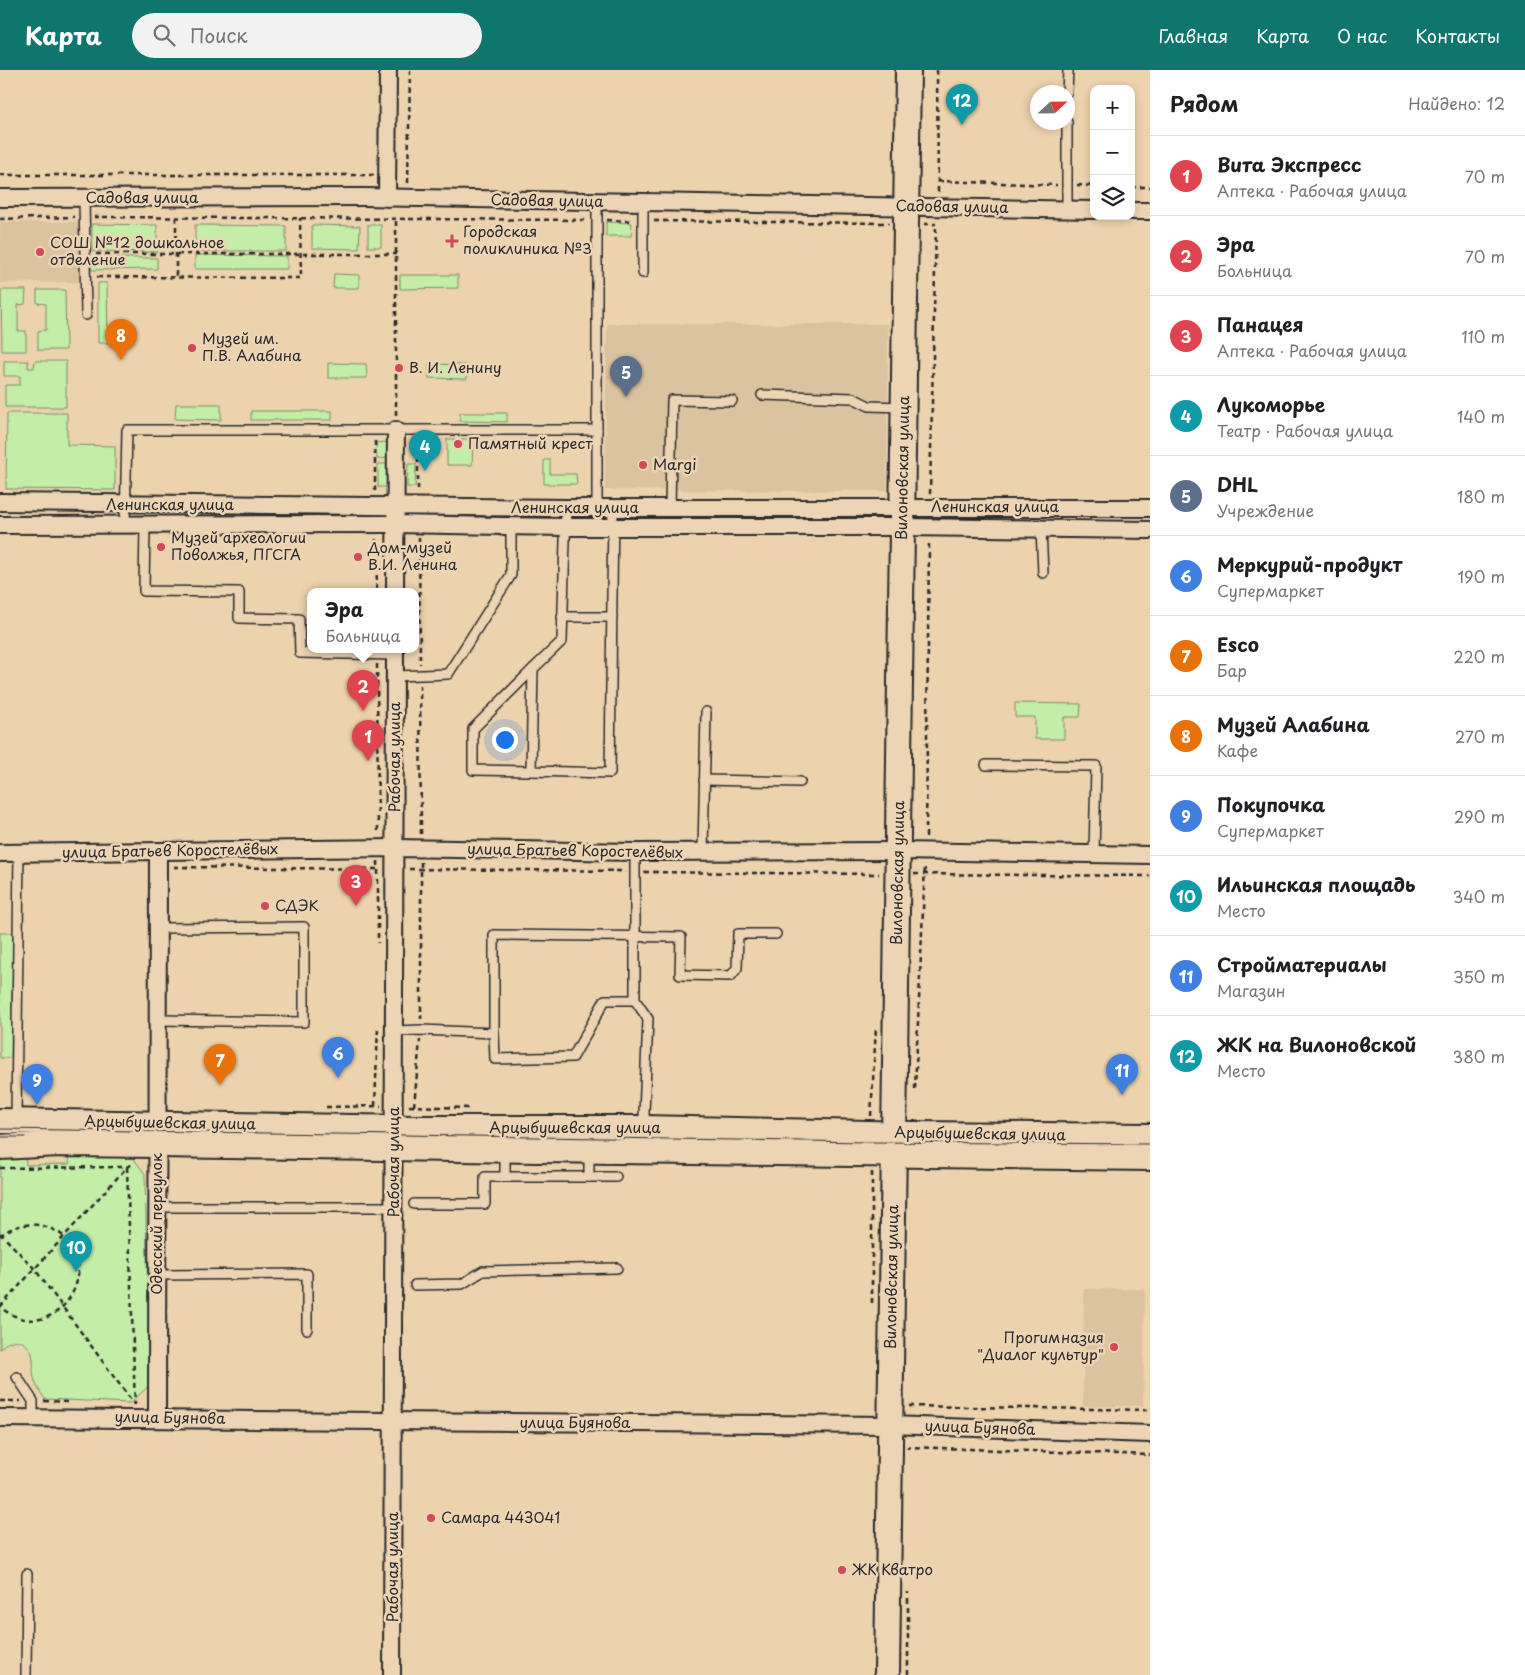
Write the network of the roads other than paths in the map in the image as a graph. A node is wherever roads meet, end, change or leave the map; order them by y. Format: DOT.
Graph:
graph roads {
  1 [pos="388,70"];
  2 [pos="908,70"];
  3 [pos="1068,70"];
  4 [pos="1068,85"];
  5 [pos="1067,130"];
  6 [pos="0,198"];
  7 [pos="84,198"];
  8 [pos="387,198"];
  9 [pos="597,201"];
  10 [pos="643,202"];
  11 [pos="1067,209"];
  12 [pos="1090,210"];
  13 [pos="1135,211"];
  14 [pos="1150,211"];
  15 [pos="907,216"];
  16 [pos="643,273"];
  17 [pos="86,315"];
  18 [pos="762,395"];
  19 [pos="732,401"];
  20 [pos="904,406"];
  21 [pos="396,424"];
  22 [pos="597,430"];
  23 [pos="0,502"];
  24 [pos="126,505"];
  25 [pos="272,505"];
  26 [pos="396,505"];
  27 [pos="566,508"];
  28 [pos="605,508"];
  29 [pos="670,508"];
  30 [pos="719,508"];
  31 [pos="743,508"];
  32 [pos="1150,508"];
  33 [pos="903,517"];
  34 [pos="145,524"];
  35 [pos="272,524"];
  36 [pos="396,524"];
  37 [pos="0,525"];
  38 [pos="125,525"];
  39 [pos="511,526"];
  40 [pos="565,527"];
  41 [pos="613,527"];
  42 [pos="719,527"];
  43 [pos="743,527"];
  44 [pos="1041,529"];
  45 [pos="1150,530"];
  46 [pos="1043,573"];
  47 [pos="395,588"];
  48 [pos="562,617"];
  49 [pos="612,617"];
  50 [pos="386,653"];
  51 [pos="395,653"];
  52 [pos="533,669"];
  53 [pos="395,676"];
  54 [pos="706,712"];
  55 [pos="986,765"];
  56 [pos="531,771"];
  57 [pos="704,780"];
  58 [pos="800,782"];
  59 [pos="395,848"];
  60 [pos="19,852"];
  61 [pos="635,852"];
  62 [pos="703,852"];
  63 [pos="0,853"];
  64 [pos="1094,854"];
  65 [pos="1150,855"];
  66 [pos="158,859"];
  67 [pos="898,863"];
  68 [pos="158,928"];
  69 [pos="776,934"];
  70 [pos="635,936"];
  71 [pos="635,1000"];
  72 [pos="158,1020"];
  73 [pos="394,1031"];
  74 [pos="494,1033"];
  75 [pos="8,1121"];
  76 [pos="645,1128"];
  77 [pos="393,1132"];
  78 [pos="157,1134"];
  79 [pos="1150,1136"];
  80 [pos="894,1144"];
  81 [pos="0,1147"];
  82 [pos="505,1149"];
  83 [pos="589,1150"];
  84 [pos="1150,1158"];
  85 [pos="589,1176"];
  86 [pos="616,1176"];
  87 [pos="505,1177"];
  88 [pos="414,1204"];
  89 [pos="157,1207"];
  90 [pos="394,1207"];
  91 [pos="616,1268"];
  92 [pos="157,1275"];
  93 [pos="415,1285"];
  94 [pos="307,1329"];
  95 [pos="17,1377"];
  96 [pos="891,1417"];
  97 [pos="0,1418"];
  98 [pos="33,1418"];
  99 [pos="157,1418"];
  100 [pos="393,1422"];
  101 [pos="1150,1434"];
  102 [pos="27,1574"];
  103 [pos="26,1675"];
  104 [pos="392,1675"];
  105 [pos="887,1675"];
  1 -- 8 [label="street"];
  2 -- 15 [label="main road, Вилоновская улица"];
  3 -- 4 [label="lane"];
  5 -- 11 [label="lane"];
  6 -- 7 [label="street, Садовая улица"];
  7 -- 8 [label="street, Садовая улица"];
  7 -- 17 [label="lane"];
  8 -- 9 [label="street, Садовая улица"];
  9 -- 10 [label="street, Садовая улица"];
  9 -- 22 [label="lane"];
  10 -- 15 [label="street, Садовая улица"];
  10 -- 16 [label="lane"];
  11 -- 12 [label="street, Садовая улица"];
  11 -- 15 [label="street, Садовая улица"];
  13 -- 14 [label="street"];
  15 -- 20 [label="main road, Вилоновская улица"];
  18 -- 20 [label="lane"];
  19 -- 29 [label="lane"];
  20 -- 33 [label="main road, Вилоновская улица"];
  21 -- 22 [label="lane"];
  21 -- 24 [label="lane"];
  21 -- 26 [label="street"];
  22 -- 28 [label="lane"];
  23 -- 24 [label="street, Ленинская улица"];
  24 -- 25 [label="street, Ленинская улица"];
  24 -- 38 [label="lane"];
  25 -- 26 [label="street, Ленинская улица"];
  25 -- 35 [label="lane"];
  26 -- 27 [label="street, Ленинская улица"];
  26 -- 36 [label="street"];
  27 -- 28 [label="street, Ленинская улица"];
  27 -- 40 [label="lane"];
  28 -- 29 [label="street, Ленинская улица"];
  28 -- 41 [label="lane"];
  29 -- 30 [label="street, Ленинская улица"];
  30 -- 31 [label="street, Ленинская улица"];
  30 -- 42 [label="lane"];
  31 -- 33 [label="street, Ленинская улица"];
  31 -- 43 [label="lane"];
  32 -- 33 [label="street, Ленинская улица"];
  33 -- 43 [label="street, Ленинская улица"];
  33 -- 44 [label="street, Ленинская улица"];
  33 -- 67 [label="main road, Вилоновская улица"];
  34 -- 35 [label="street, Ленинская улица"];
  34 -- 38 [label="street, Ленинская улица"];
  34 -- 50 [label="lane"];
  35 -- 36 [label="street, Ленинская улица"];
  36 -- 39 [label="street, Ленинская улица"];
  36 -- 47 [label="street"];
  37 -- 38 [label="street, Ленинская улица"];
  39 -- 40 [label="street, Ленинская улица"];
  39 -- 53 [label="lane"];
  40 -- 41 [label="street, Ленинская улица"];
  40 -- 48 [label="lane"];
  41 -- 42 [label="street, Ленинская улица"];
  41 -- 49 [label="lane"];
  42 -- 43 [label="street, Ленинская улица"];
  44 -- 45 [label="street, Ленинская улица"];
  44 -- 46 [label="lane"];
  48 -- 49 [label="lane"];
  48 -- 52 [label="lane"];
  49 -- 56 [label="lane"];
  51 -- 53 [label="street, Рабочая улица"];
  52 -- 56 [label="lane"];
  52 -- 56 [label="lane"];
  53 -- 59 [label="street, Рабочая улица"];
  54 -- 57 [label="lane"];
  55 -- 64 [label="lane"];
  57 -- 58 [label="lane"];
  57 -- 62 [label="lane"];
  59 -- 61 [label="street, улица Братьев Коростелёвых"];
  59 -- 66 [label="street, улица Братьев Коростелёвых"];
  59 -- 73 [label="street, Рабочая улица"];
  60 -- 63 [label="street, улица Братьев Коростелёвых"];
  60 -- 66 [label="street, улица Братьев Коростелёвых"];
  60 -- 75 [label="lane"];
  61 -- 62 [label="street, улица Братьев Коростелёвых"];
  61 -- 70 [label="lane"];
  62 -- 67 [label="street, улица Братьев Коростелёвых"];
  64 -- 65 [label="street, улица Братьев Коростелёвых"];
  64 -- 67 [label="street, улица Братьев Коростелёвых"];
  66 -- 68 [label="street, Одесский переулок"];
  67 -- 80 [label="main road, Вилоновская улица"];
  68 -- 72 [label="street, Одесский переулок"];
  68 -- 72 [label="lane"];
  69 -- 70 [label="lane"];
  70 -- 71 [label="lane"];
  70 -- 74 [label="lane"];
  71 -- 74 [label="lane"];
  71 -- 76 [label="lane"];
  72 -- 78 [label="street, Одесский переулок"];
  73 -- 74 [label="lane"];
  73 -- 77 [label="street, Рабочая улица"];
  75 -- 78 [label="main road, Арцыбушевская улица"];
  76 -- 77 [label="main road, Арцыбушевская улица"];
  76 -- 80 [label="main road, Арцыбушевская улица"];
  77 -- 78 [label="main road, Арцыбушевская улица"];
  77 -- 82 [label="main road, Арцыбушевская улица"];
  77 -- 90 [label="street, Рабочая улица"];
  78 -- 81 [label="main road, Арцыбушевская улица"];
  78 -- 89 [label="street, Одесский переулок"];
  79 -- 80 [label="main road, Арцыбушевская улица"];
  80 -- 83 [label="main road, Арцыбушевская улица"];
  80 -- 84 [label="main road, Арцыбушевская улица"];
  80 -- 96 [label="main road, Вилоновская улица"];
  82 -- 83 [label="main road, Арцыбушевская улица"];
  82 -- 87 [label="lane"];
  83 -- 85 [label="lane"];
  85 -- 86 [label="lane"];
  85 -- 87 [label="lane"];
  87 -- 88 [label="lane"];
  89 -- 90 [label="lane"];
  89 -- 92 [label="street, Одесский переулок"];
  90 -- 100 [label="street, Рабочая улица"];
  91 -- 93 [label="lane"];
  92 -- 94 [label="lane"];
  92 -- 99 [label="street, Одесский переулок"];
  95 -- 98 [label="lane"];
  96 -- 100 [label="street, улица Буянова"];
  96 -- 101 [label="street, улица Буянова"];
  96 -- 105 [label="main road, Вилоновская улица"];
  97 -- 98 [label="street, улица Буянова"];
  98 -- 99 [label="street, улица Буянова"];
  99 -- 100 [label="street, улица Буянова"];
  100 -- 104 [label="street, Рабочая улица"];
  102 -- 103 [label="lane"];
}
